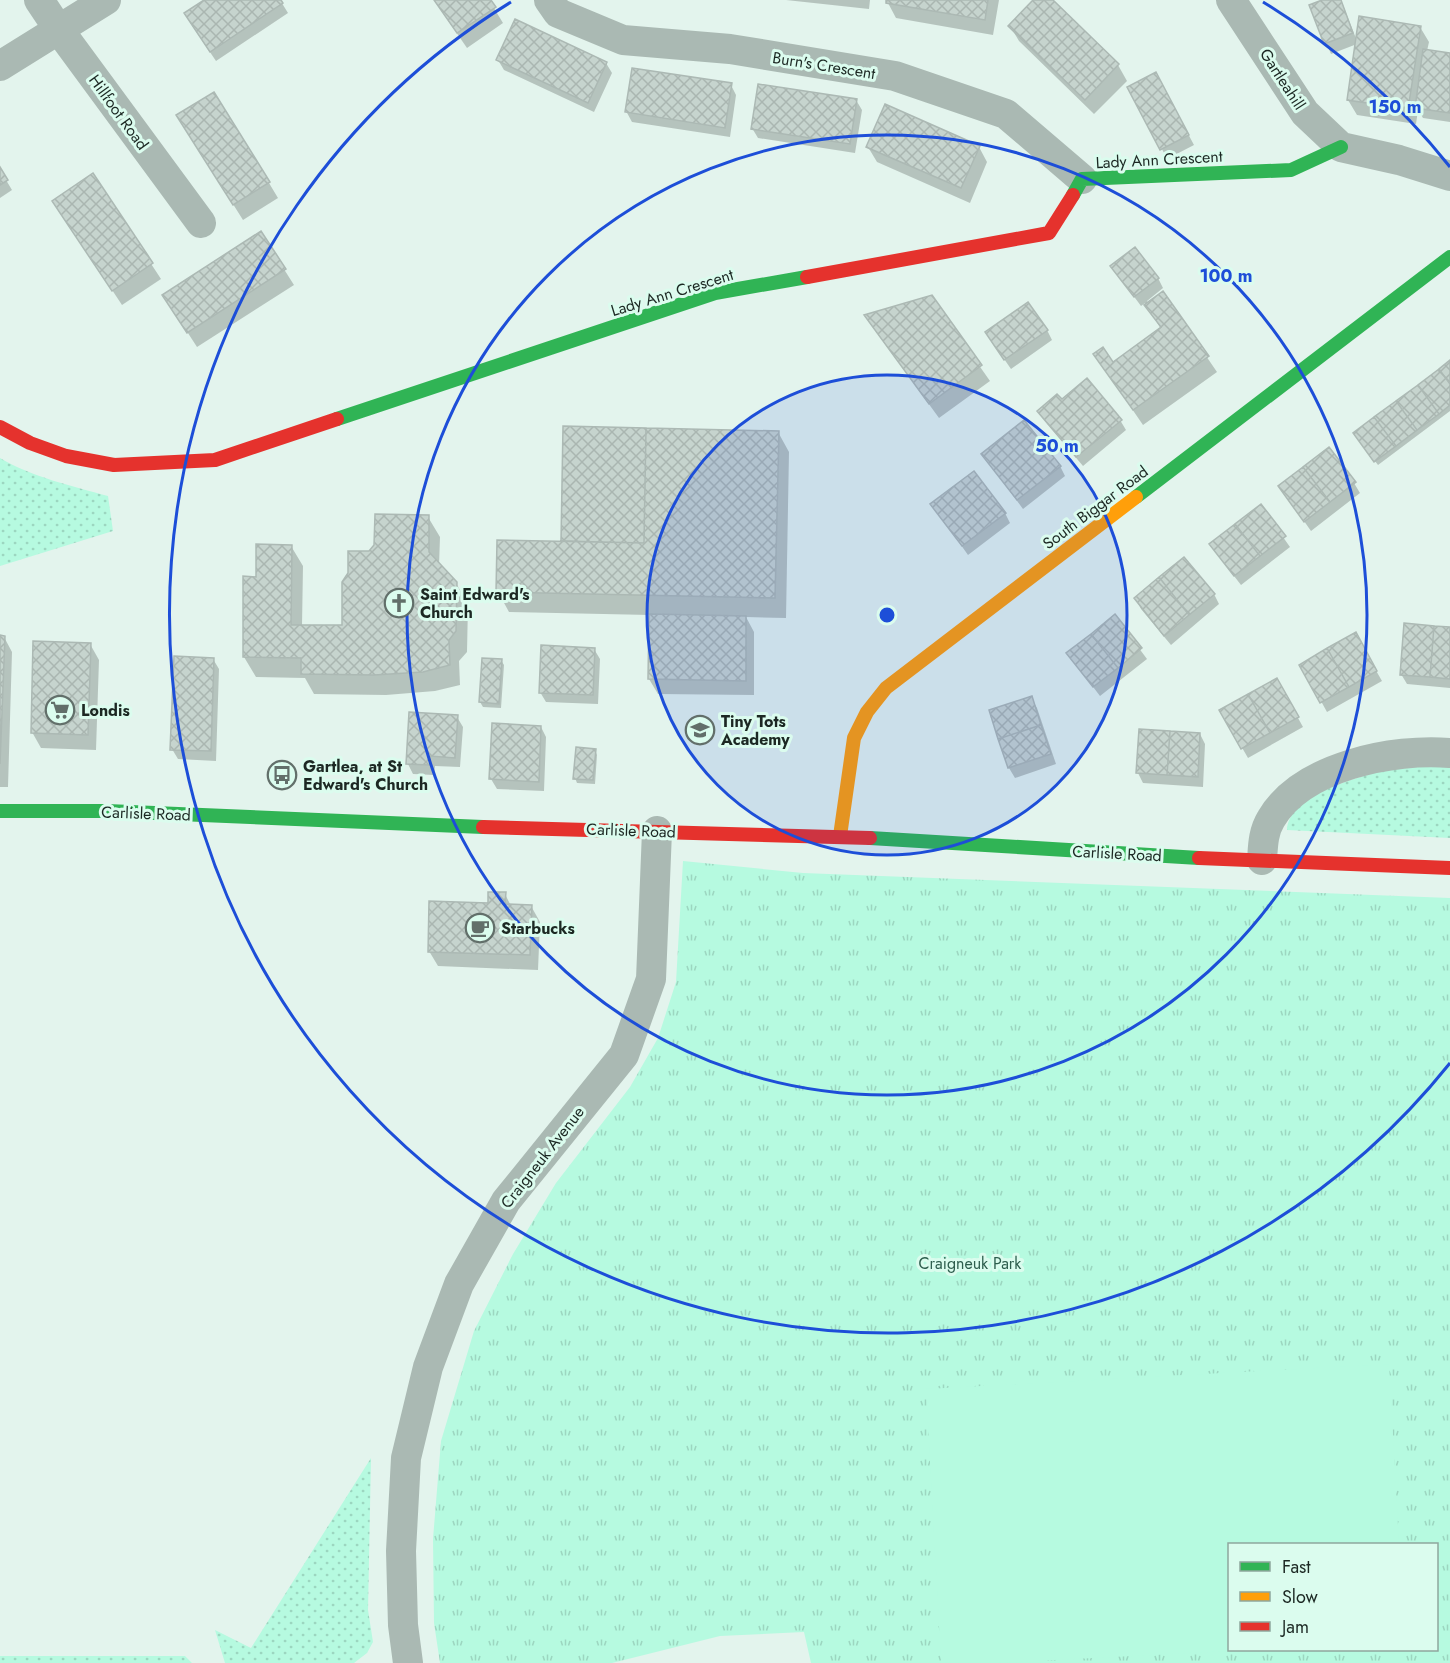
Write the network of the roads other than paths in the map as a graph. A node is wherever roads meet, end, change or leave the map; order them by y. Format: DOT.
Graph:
graph roads {
  1 [pos="39,0"];
  2 [pos="106,0"];
  3 [pos="549,0"];
  4 [pos="1231,0"];
  5 [pos="59,30"];
  6 [pos="0,66"];
  7 [pos="1341,147"];
  8 [pos="1450,176"];
  9 [pos="1082,179"];
  10 [pos="201,223"];
  11 [pos="1450,257"];
  12 [pos="0,427"];
  13 [pos="1450,753"];
  14 [pos="0,811"];
  15 [pos="657,831"];
  16 [pos="840,836"];
  17 [pos="1262,860"];
  18 [pos="1450,868"];
  19 [pos="408,1663"];
  1 -- 5 [label="street, Hillfoot Road"];
  2 -- 5 [label="street"];
  3 -- 9 [label="street, Burn's Crescent"];
  4 -- 7 [label="street, Gartleahill"];
  5 -- 6 [label="street"];
  5 -- 10 [label="street, Hillfoot Road"];
  7 -- 8 [label="street"];
  7 -- 9 [label="street, Lady Ann Crescent"];
  9 -- 12 [label="street, Lady Ann Crescent"];
  11 -- 16 [label="street, South Biggar Road"];
  13 -- 17 [label="street"];
  14 -- 15 [label="street, Carlisle Road"];
  15 -- 16 [label="street, Carlisle Road"];
  15 -- 19 [label="street, Craigneuk Avenue"];
  16 -- 17 [label="street, Carlisle Road"];
  17 -- 18 [label="street, Carlisle Road"];
}
